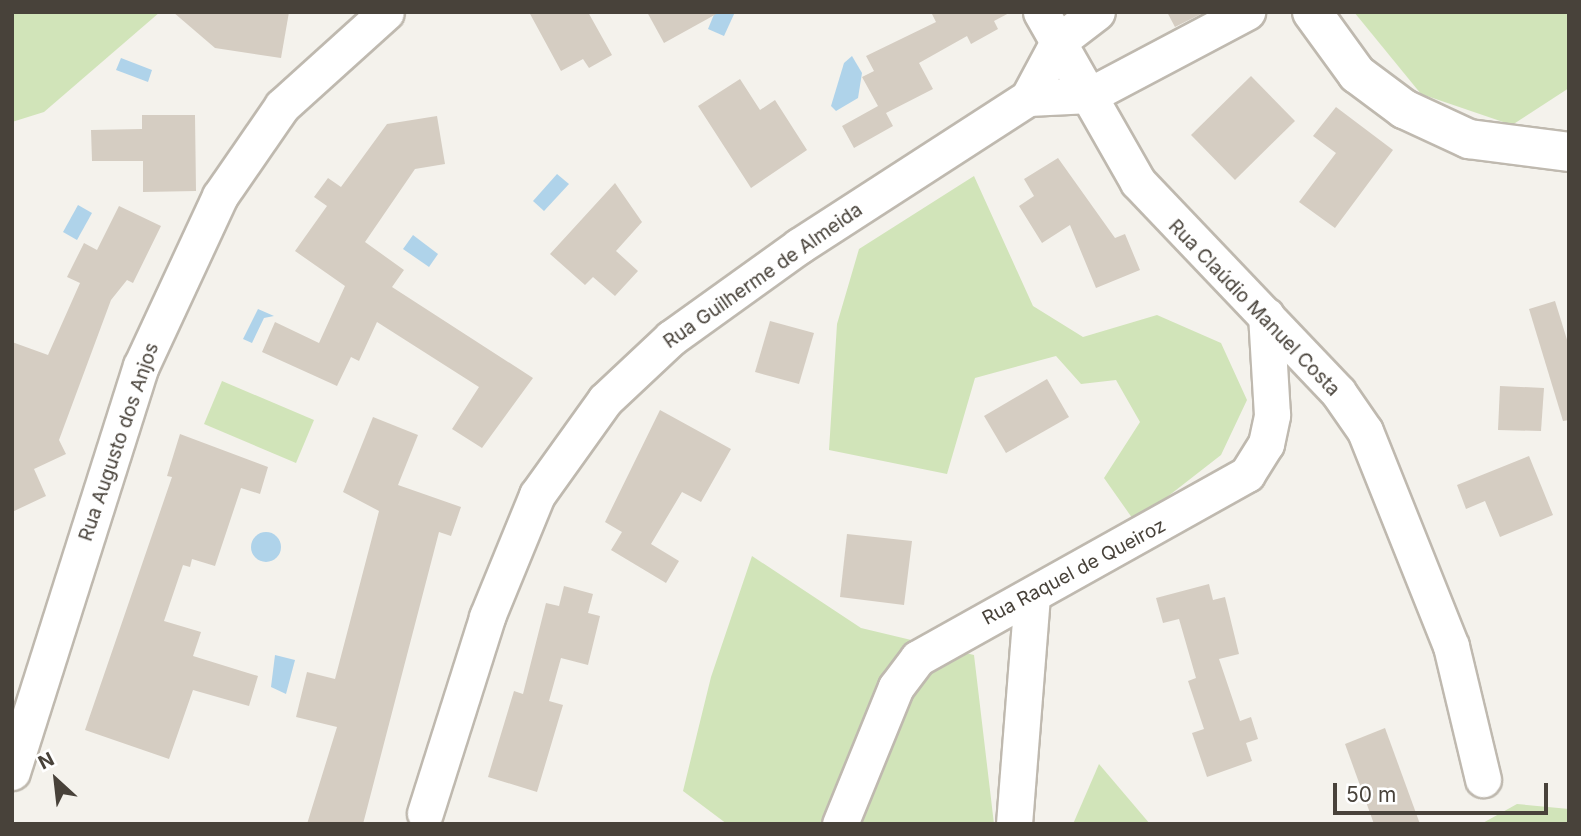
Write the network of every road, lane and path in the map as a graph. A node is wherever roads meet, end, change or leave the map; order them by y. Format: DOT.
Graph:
graph roads {
  1 [pos="386,12"];
  2 [pos="1041,12"];
  3 [pos="1097,12"];
  4 [pos="1248,12"];
  5 [pos="1312,12"];
  6 [pos="1058,42"];
  7 [pos="1090,95"];
  8 [pos="1028,98"];
  9 [pos="1569,152"];
  10 [pos="1266,316"];
  11 [pos="1032,597"];
  12 [pos="12,772"];
  13 [pos="1483,779"];
  14 [pos="425,813"];
  15 [pos="840,824"];
  16 [pos="1014,824"];
  1 -- 12 [label="street, Rua Augusto dos Anjos"];
  2 -- 6 [label="street, Rua Claúdio Manuel Costa"];
  3 -- 6 [label="street"];
  4 -- 7 [label="street"];
  5 -- 9 [label="street"];
  6 -- 7 [label="street, Rua Claúdio Manuel Costa"];
  6 -- 8 [label="street, Rua Guilherme de Almeida"];
  7 -- 8 [label="street"];
  7 -- 10 [label="street, Rua Claúdio Manuel Costa"];
  8 -- 14 [label="street, Rua Guilherme de Almeida"];
  10 -- 11 [label="street, Rua Raquel de Queiroz"];
  10 -- 13 [label="street, Rua Claúdio Manuel Costa"];
  11 -- 15 [label="street, Rua Raquel de Queiroz"];
  11 -- 16 [label="street"];
}
